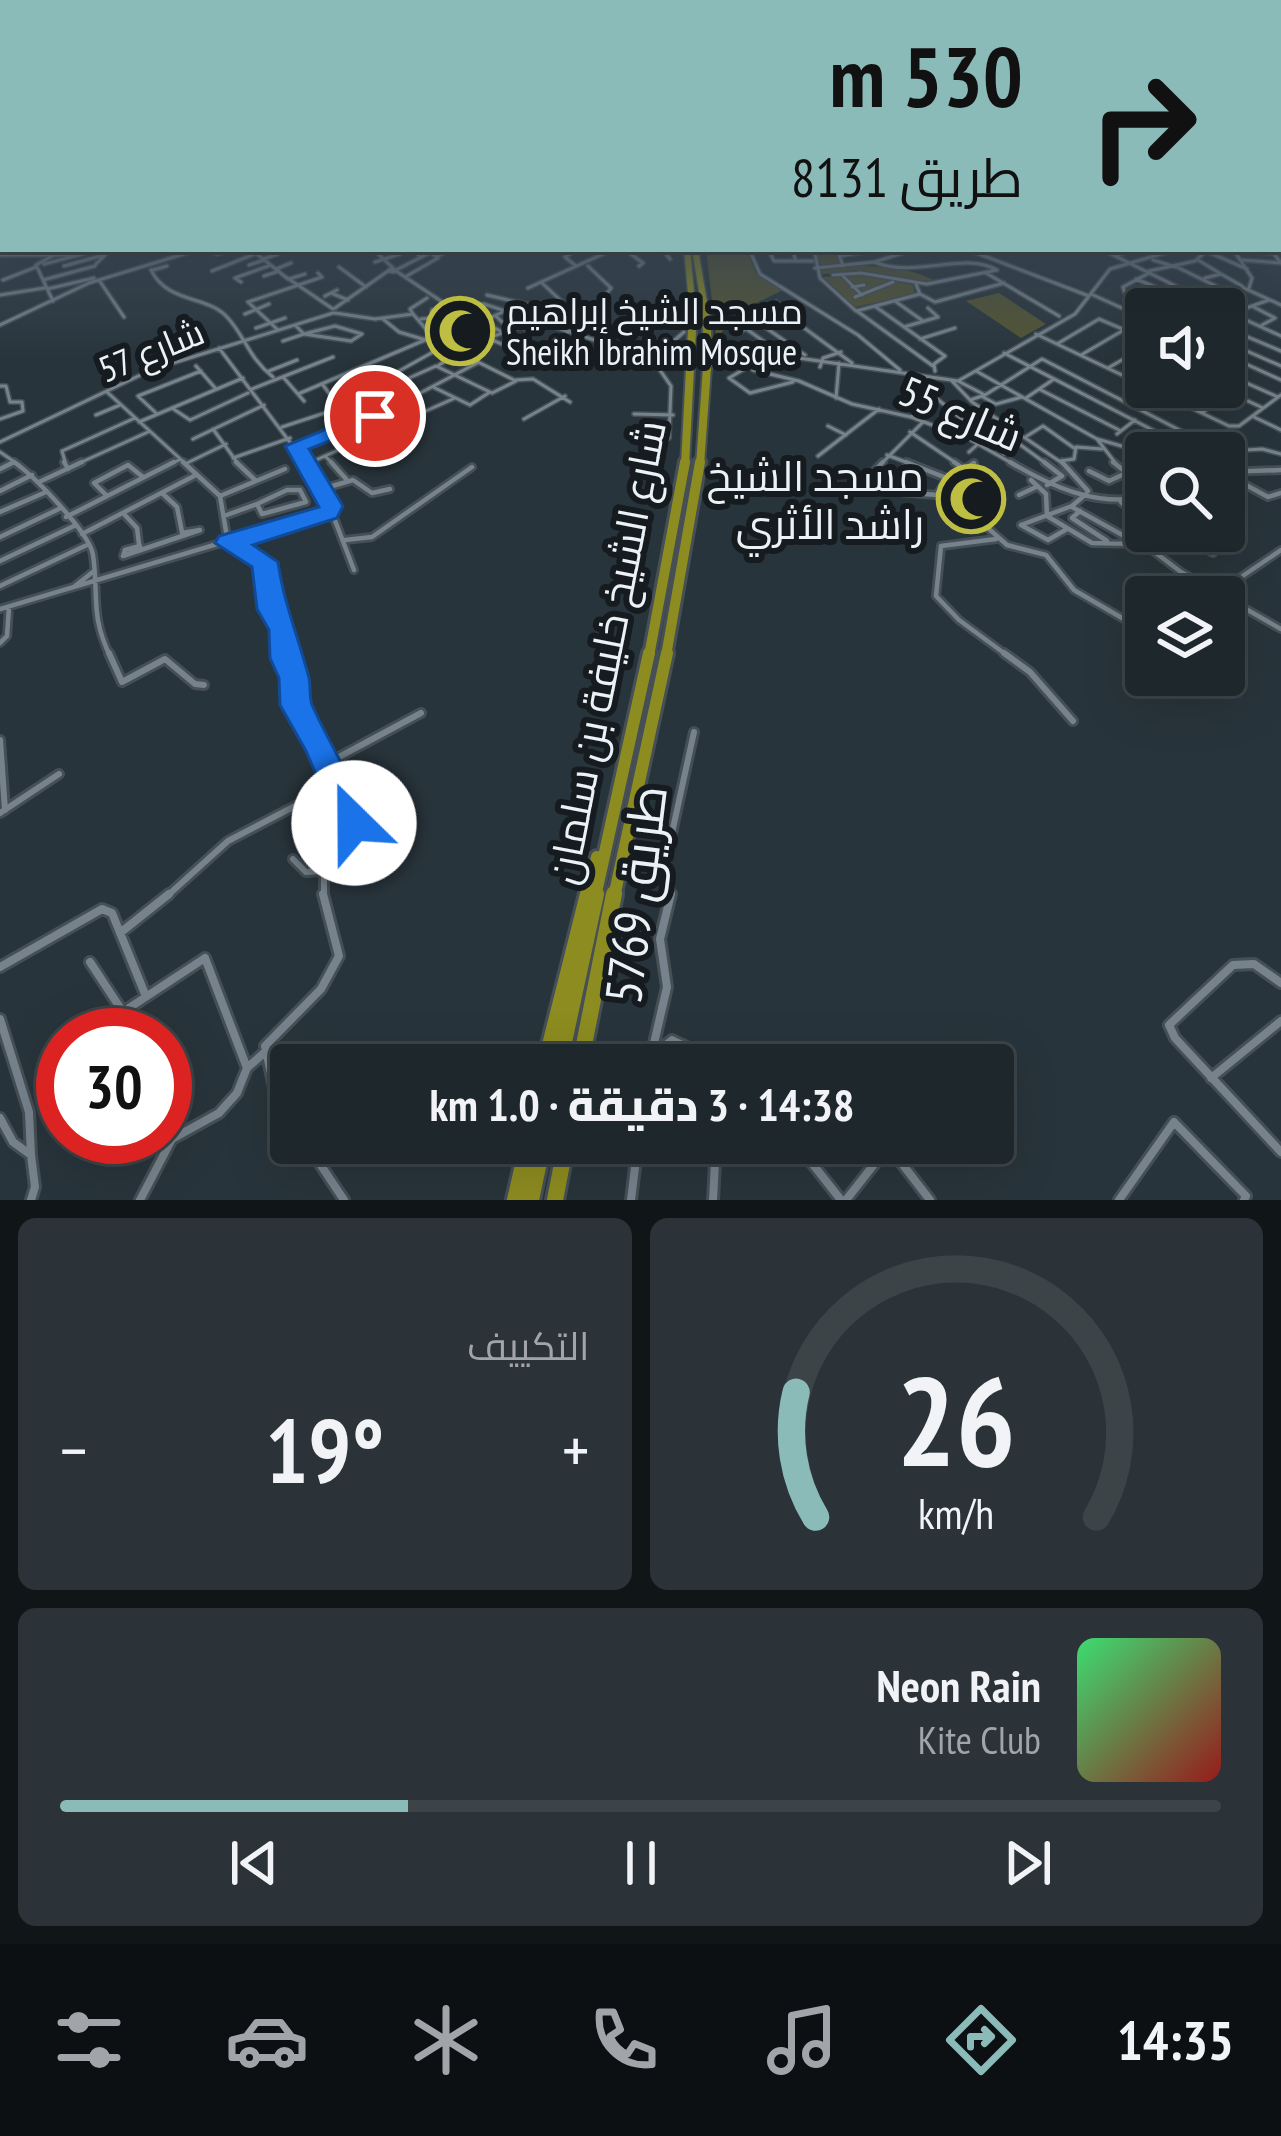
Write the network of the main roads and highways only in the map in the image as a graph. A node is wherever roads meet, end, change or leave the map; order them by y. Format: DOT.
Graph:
graph roads {
  1 [pos="693,255"];
  2 [pos="621,780"];
  3 [pos="551,1044"];
  4 [pos="564,1044"];
  5 [pos="584,1044"];
  6 [pos="523,1164"];
  7 [pos="539,1164"];
  8 [pos="562,1164"];
  9 [pos="515,1200"];
  10 [pos="531,1200"];
  11 [pos="555,1200"];
  1 -- 2 [label="highway, شارع الشيخ خليفة بن سلمان"];
  1 -- 5 [label="highway, شارع الشيخ خليفة بن سلمان"];
  2 -- 3 [label="highway"];
  2 -- 4 [label="highway, شارع الشيخ خليفة بن سلمان"];
  6 -- 9 [label="highway"];
  7 -- 10 [label="highway"];
  8 -- 11 [label="highway"];
}
